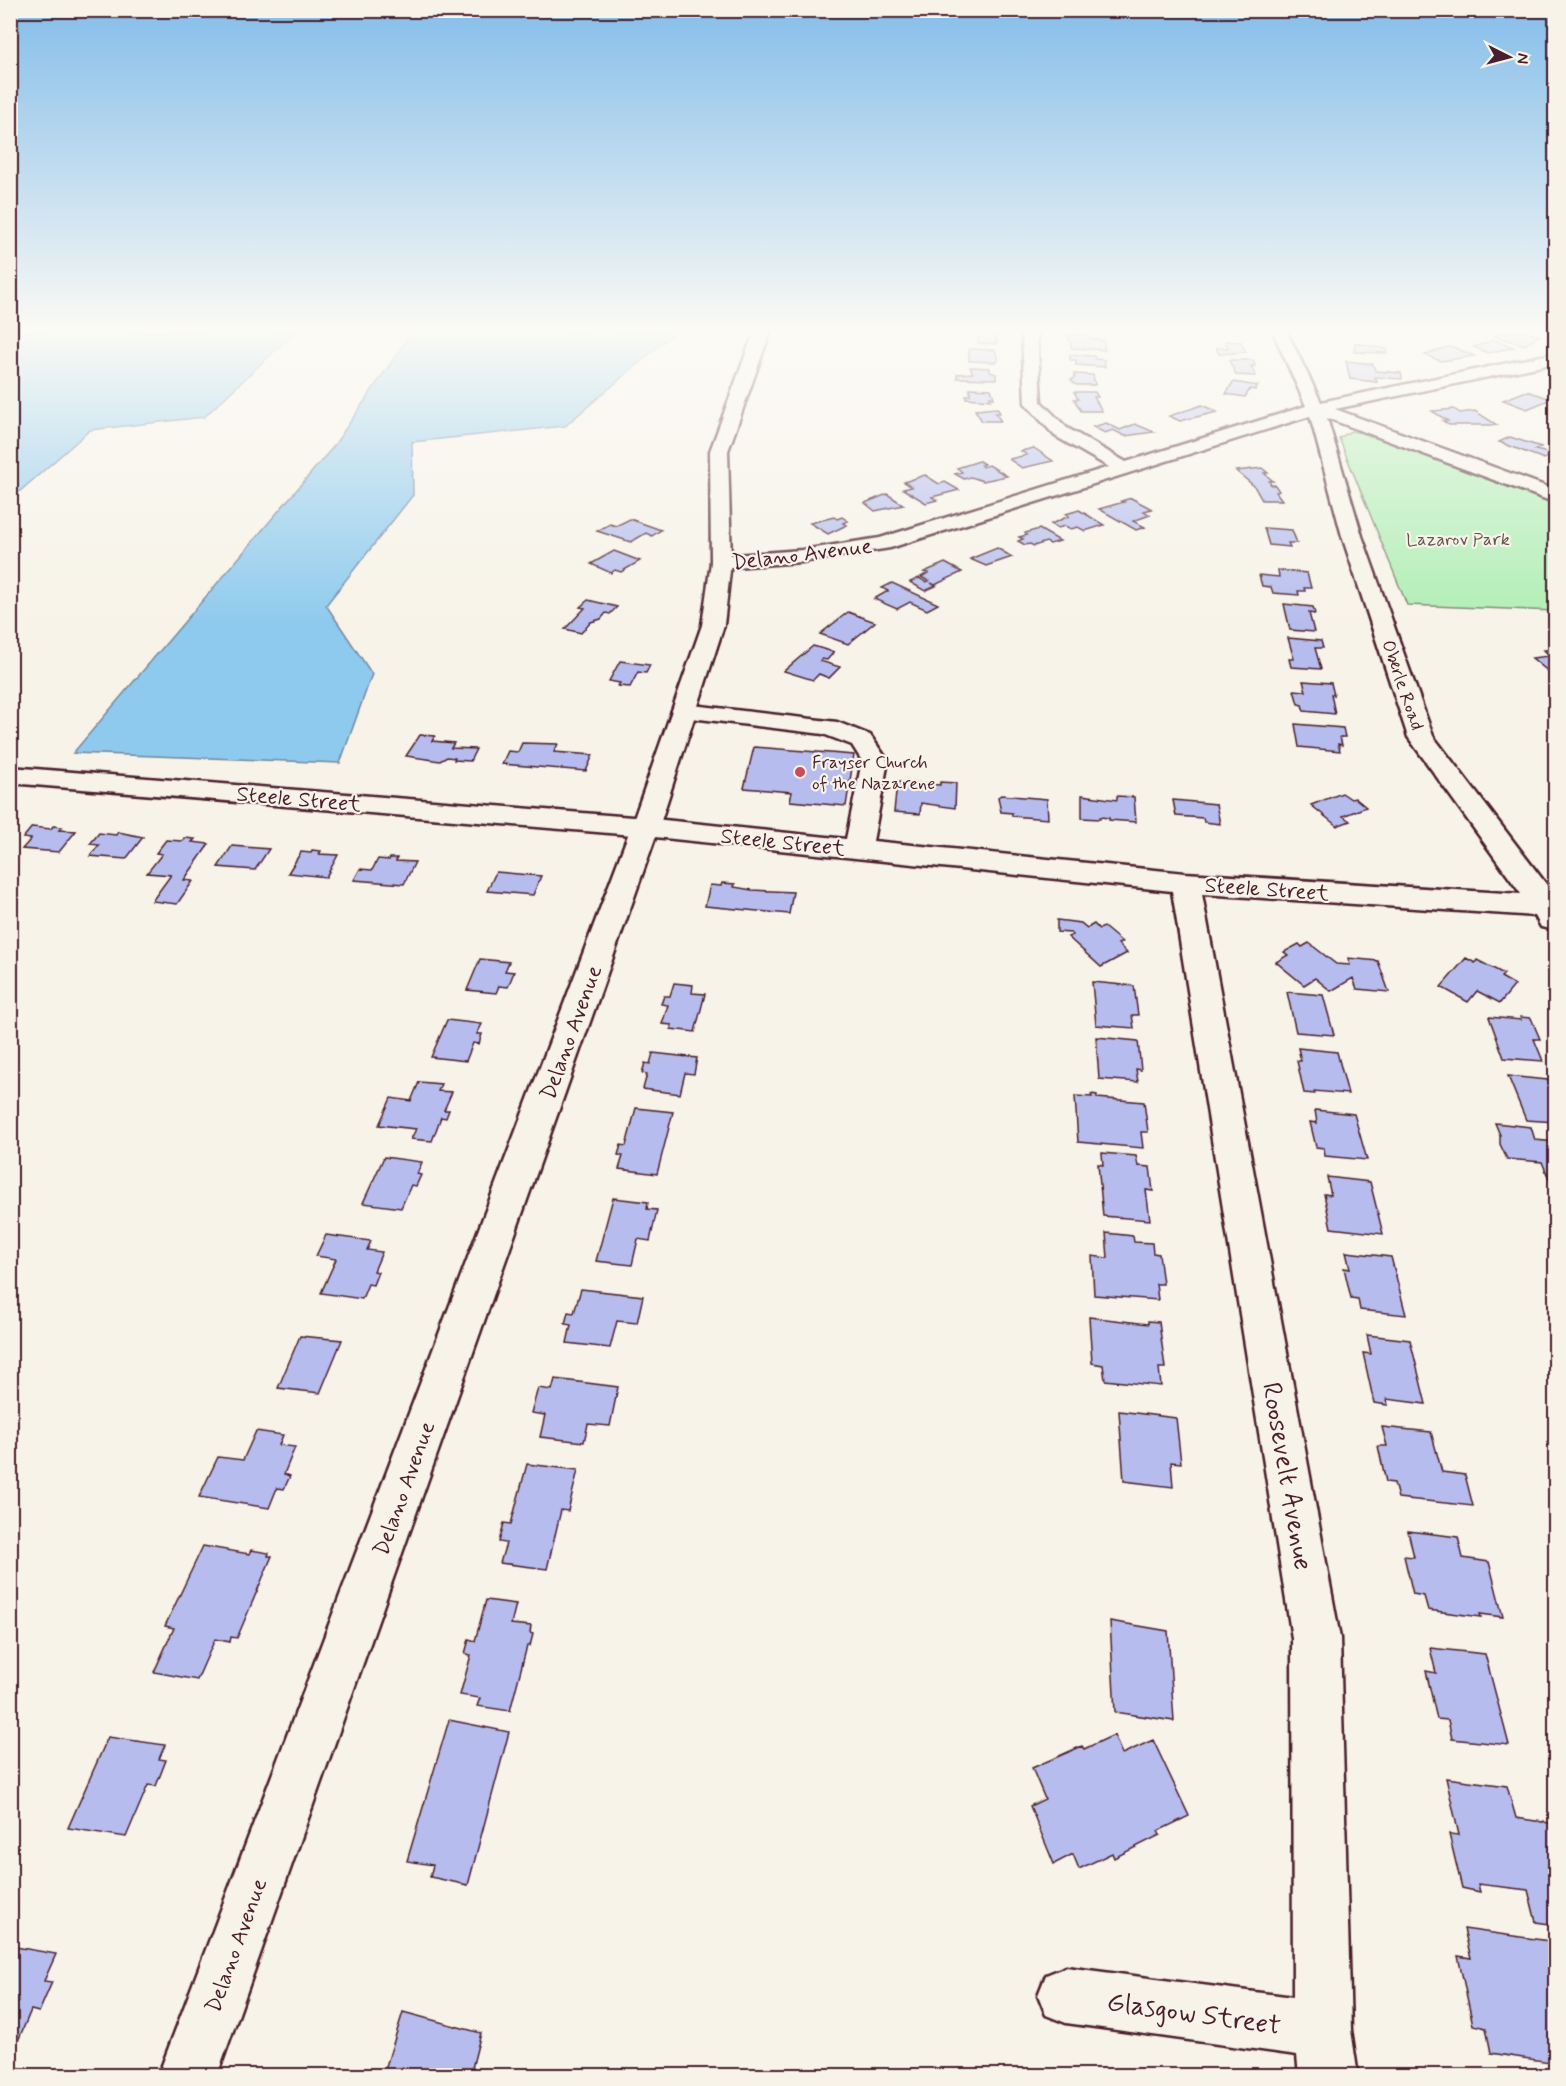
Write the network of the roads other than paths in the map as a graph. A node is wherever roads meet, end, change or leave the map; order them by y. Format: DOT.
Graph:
graph roads {
  1 [pos="727,429"];
  2 [pos="1058,429"];
  3 [pos="1250,429"];
  4 [pos="1322,429"];
  5 [pos="1374,429"];
  6 [pos="1126,469"];
  7 [pos="1556,497"];
  8 [pos="722,562"];
  9 [pos="684,711"];
  10 [pos="10,775"];
  11 [pos="645,827"];
  12 [pos="858,849"];
  13 [pos="1185,883"];
  14 [pos="1552,914"];
  15 [pos="1066,1995"];
  16 [pos="1326,2053"];
  17 [pos="187,2076"];
  1 -- 8 [label="street"];
  2 -- 6 [label="street"];
  3 -- 6 [label="street, Delano Avenue"];
  4 -- 14 [label="street, Oberle Road"];
  5 -- 7 [label="street"];
  6 -- 8 [label="street, Delano Avenue"];
  8 -- 9 [label="street, Delano Avenue"];
  9 -- 11 [label="street, Delano Avenue"];
  9 -- 12 [label="street"];
  10 -- 11 [label="street, Steele Street"];
  11 -- 12 [label="street, Steele Street"];
  11 -- 17 [label="street, Delano Avenue"];
  12 -- 13 [label="street, Steele Street"];
  13 -- 14 [label="street, Steele Street"];
  13 -- 16 [label="street, Roosevelt Avenue"];
  15 -- 16 [label="street, Glasgow Street"];
}
